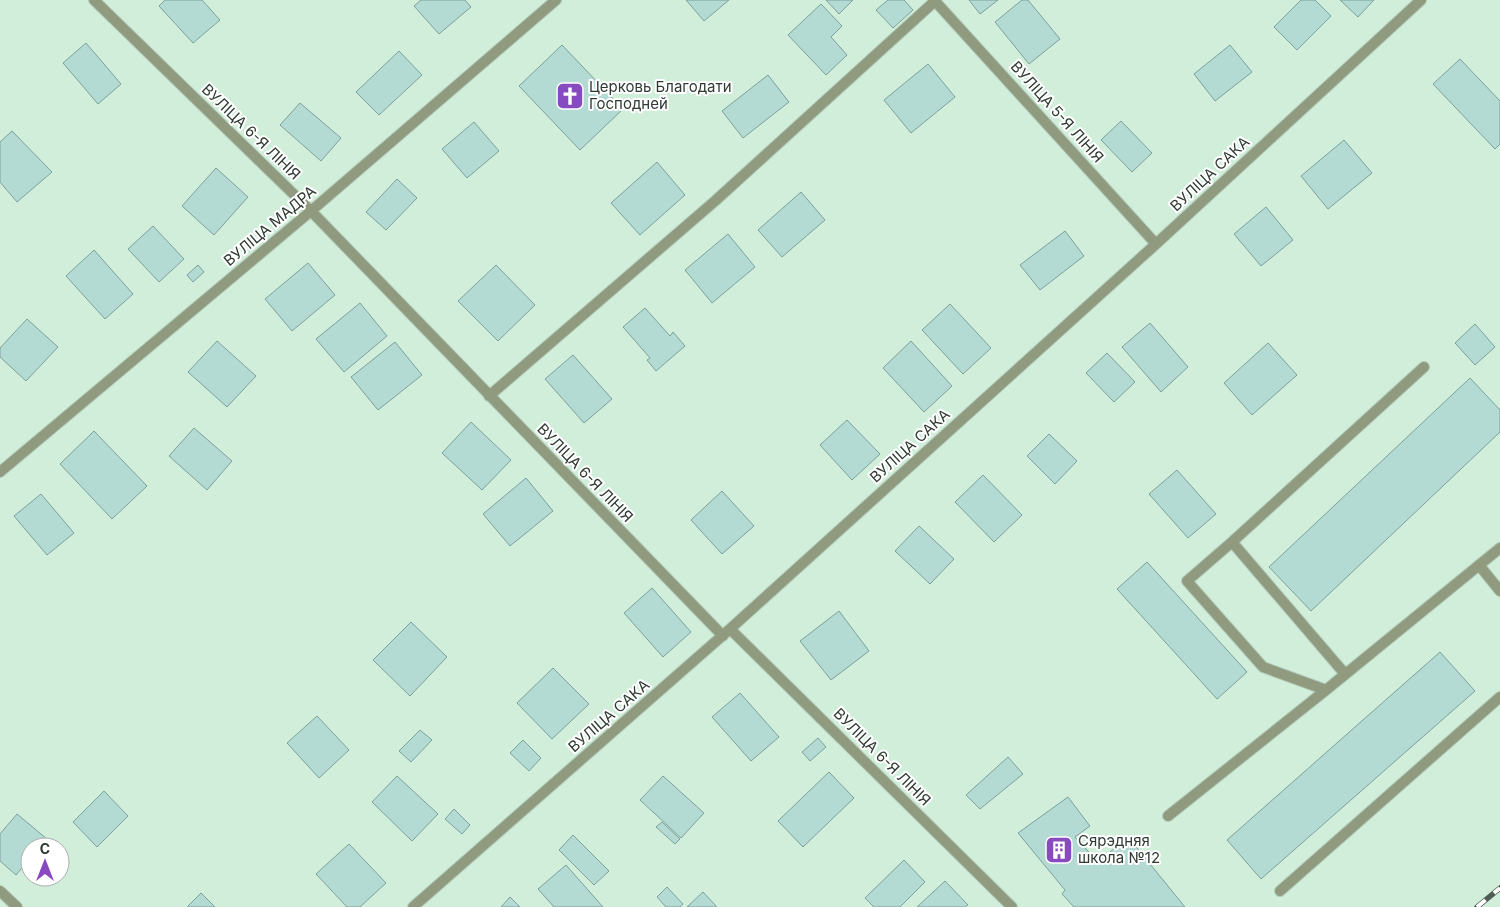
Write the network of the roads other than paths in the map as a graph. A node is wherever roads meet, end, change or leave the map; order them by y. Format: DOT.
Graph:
graph roads {
  1 [pos="94,0"];
  2 [pos="556,0"];
  3 [pos="1421,0"];
  4 [pos="934,1"];
  5 [pos="311,211"];
  6 [pos="1156,244"];
  7 [pos="1424,367"];
  8 [pos="489,396"];
  9 [pos="0,472"];
  10 [pos="1232,542"];
  11 [pos="1500,548"];
  12 [pos="1479,565"];
  13 [pos="1500,591"];
  14 [pos="726,632"];
  15 [pos="1345,674"];
  16 [pos="1326,690"];
  17 [pos="1500,697"];
  18 [pos="1168,816"];
  19 [pos="0,891"];
  20 [pos="1280,891"];
  21 [pos="17,907"];
  22 [pos="414,907"];
  23 [pos="1012,907"];
  1 -- 5 [label="street, ВУЛІЦА 6-Я ЛІНІЯ"];
  2 -- 5 [label="street, ВУЛІЦА МАДРА"];
  3 -- 6 [label="street, ВУЛІЦА САКА"];
  4 -- 6 [label="street, ВУЛІЦА 5-Я ЛІНІЯ"];
  4 -- 8 [label="street, ВУЛІЦА 5-Я ЛІНІЯ"];
  5 -- 8 [label="street, ВУЛІЦА 6-Я ЛІНІЯ"];
  5 -- 9 [label="street, ВУЛІЦА МАДРА"];
  6 -- 14 [label="street, ВУЛІЦА САКА"];
  7 -- 10 [label="street"];
  8 -- 14 [label="street, ВУЛІЦА 6-Я ЛІНІЯ"];
  10 -- 15 [label="street"];
  10 -- 16 [label="street"];
  11 -- 12 [label="street"];
  12 -- 13 [label="street"];
  12 -- 15 [label="street"];
  14 -- 22 [label="street, ВУЛІЦА САКА"];
  14 -- 23 [label="street, ВУЛІЦА 6-Я ЛІНІЯ"];
  15 -- 16 [label="street"];
  16 -- 18 [label="street"];
  17 -- 20 [label="street"];
  19 -- 21 [label="street"];
}
